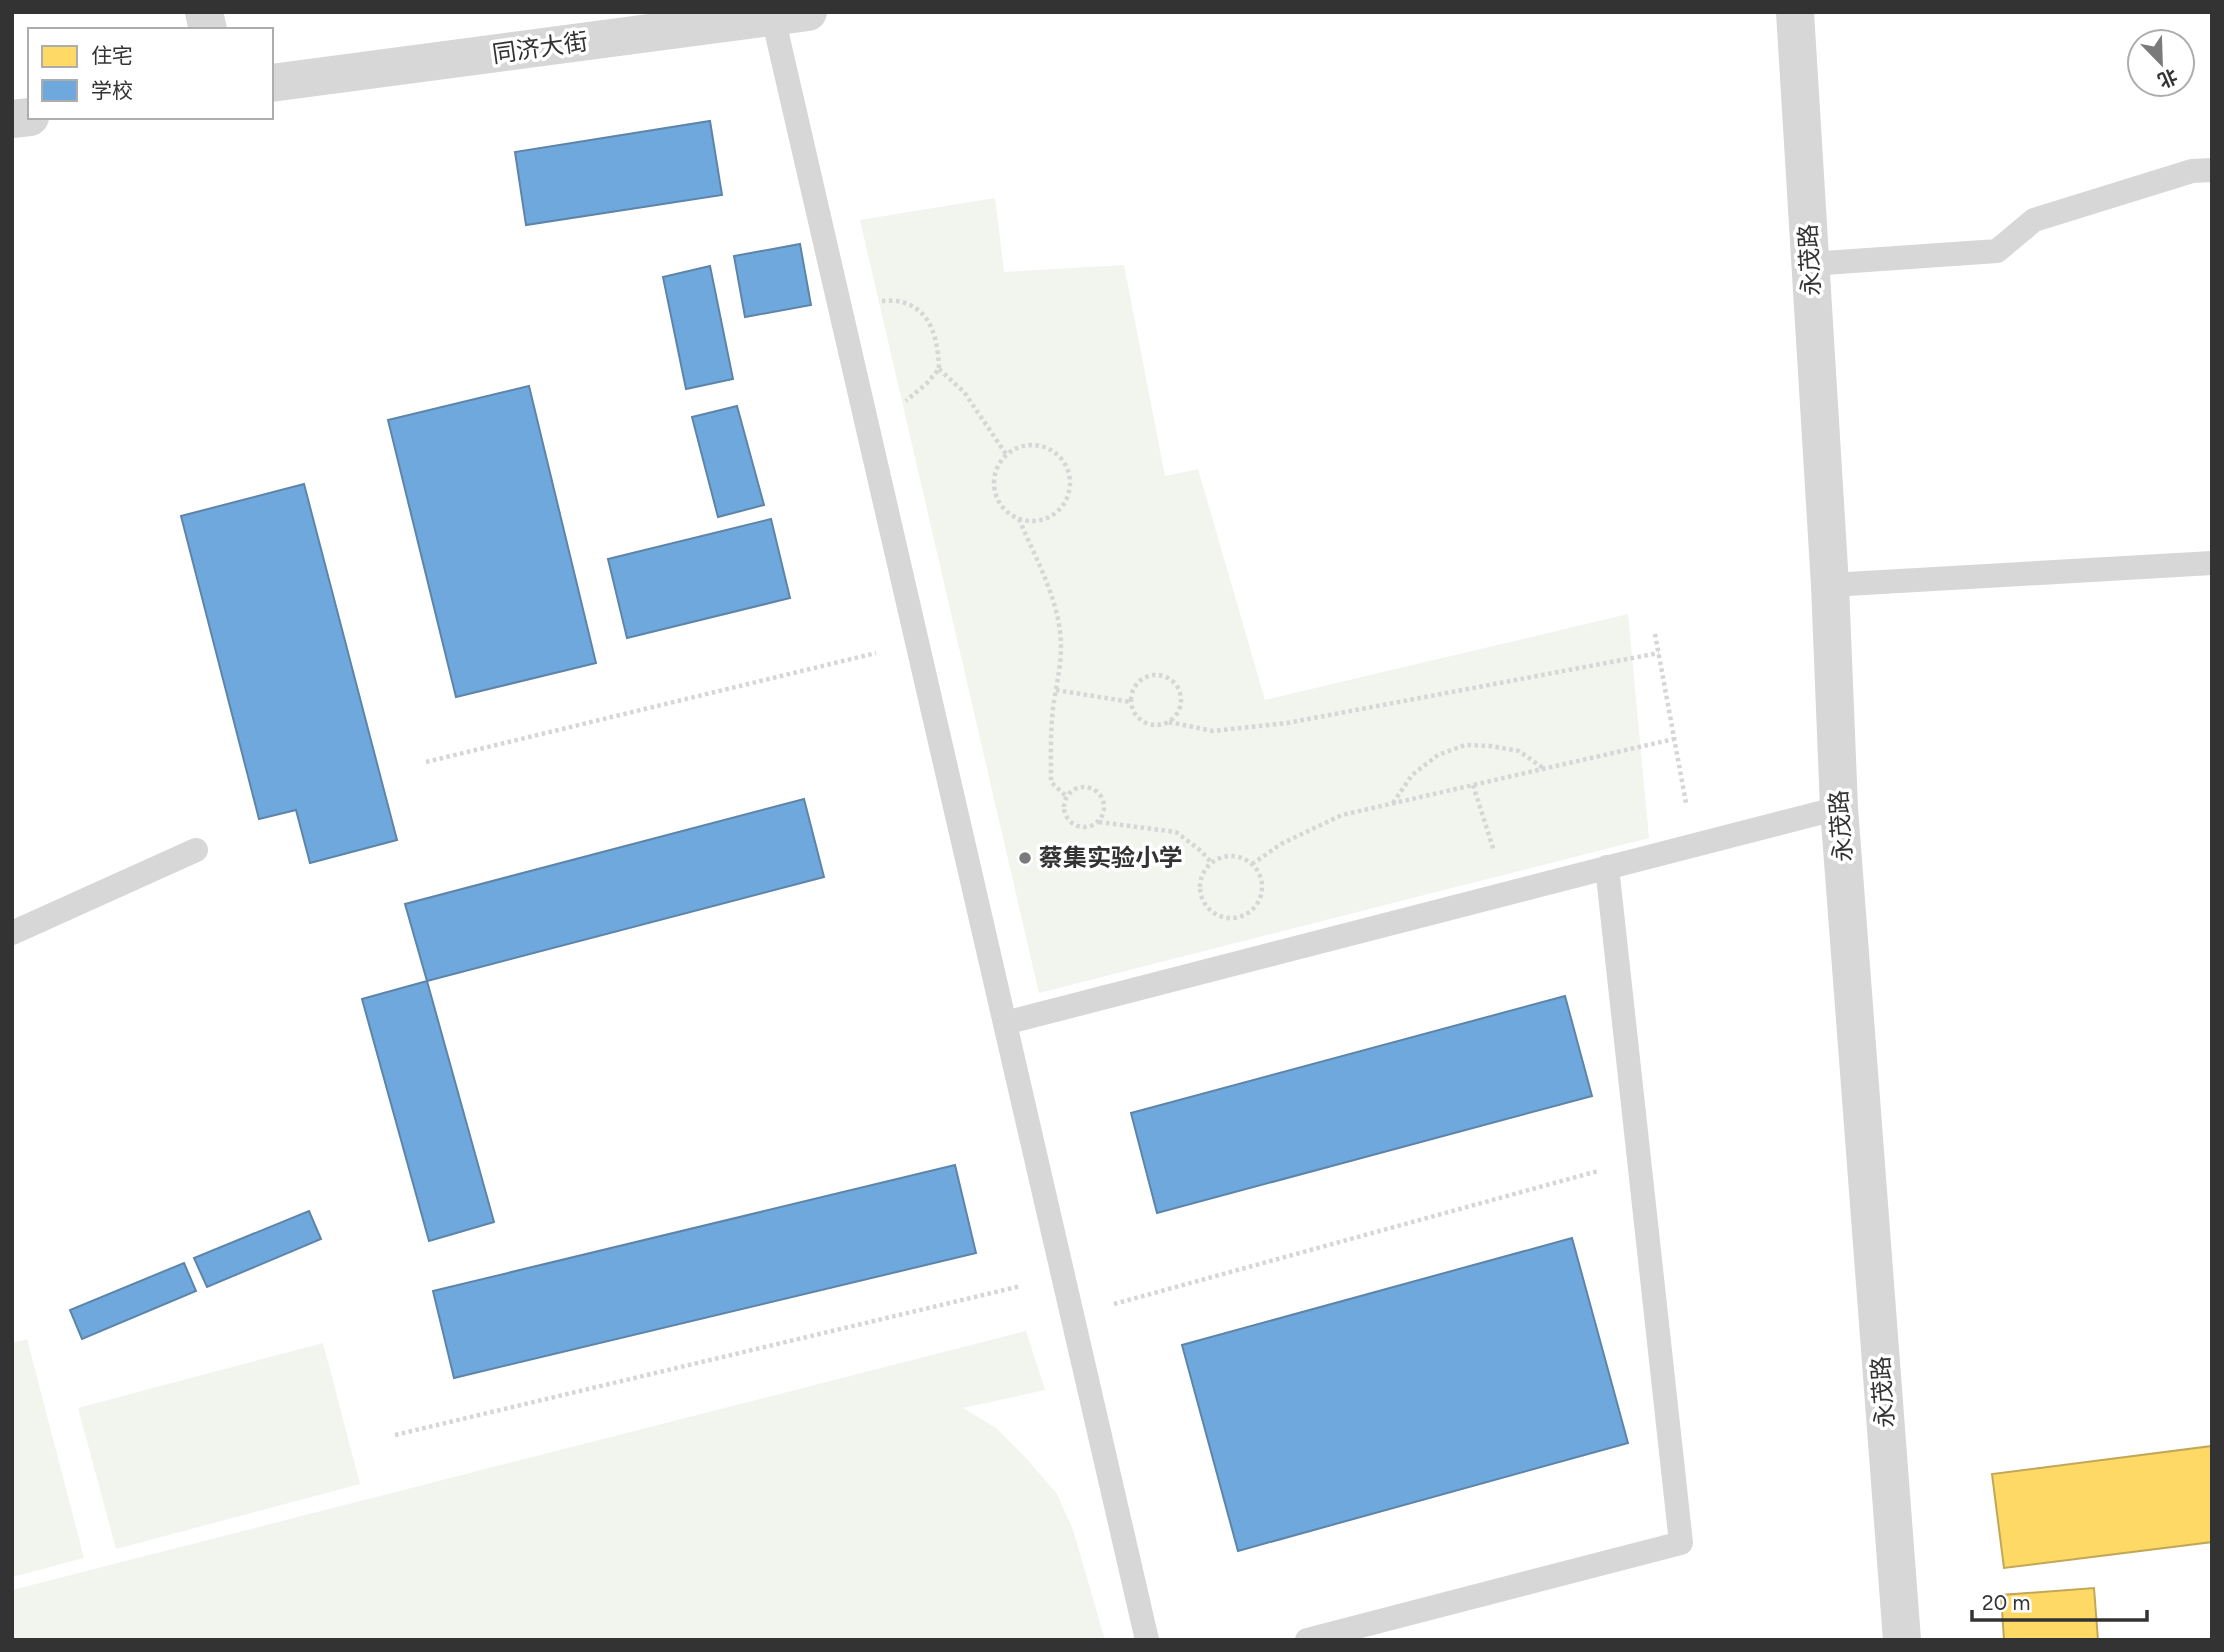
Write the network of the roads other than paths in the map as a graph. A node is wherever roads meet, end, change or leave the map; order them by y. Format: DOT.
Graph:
graph roads {
  1 [pos="1795,12"];
  2 [pos="791,15"];
  3 [pos="273,83"];
  4 [pos="2212,170"];
  5 [pos="1810,264"];
  6 [pos="2212,563"];
  7 [pos="1830,585"];
  8 [pos="1839,808"];
  9 [pos="196,850"];
  10 [pos="1607,867"];
  11 [pos="12,933"];
  12 [pos="1004,1023"];
  13 [pos="1147,1640"];
  14 [pos="1307,1640"];
  15 [pos="1902,1640"];
  1 -- 5 [label="street, 永茂路"];
  2 -- 3 [label="street, 同济大街"];
  2 -- 12 [label="lane"];
  4 -- 5 [label="lane"];
  5 -- 7 [label="street, 永茂路"];
  6 -- 7 [label="lane"];
  7 -- 8 [label="street, 永茂路"];
  8 -- 10 [label="lane"];
  8 -- 15 [label="street, 永茂路"];
  9 -- 11 [label="lane"];
  10 -- 12 [label="lane"];
  10 -- 14 [label="lane"];
  12 -- 13 [label="lane"];
}
